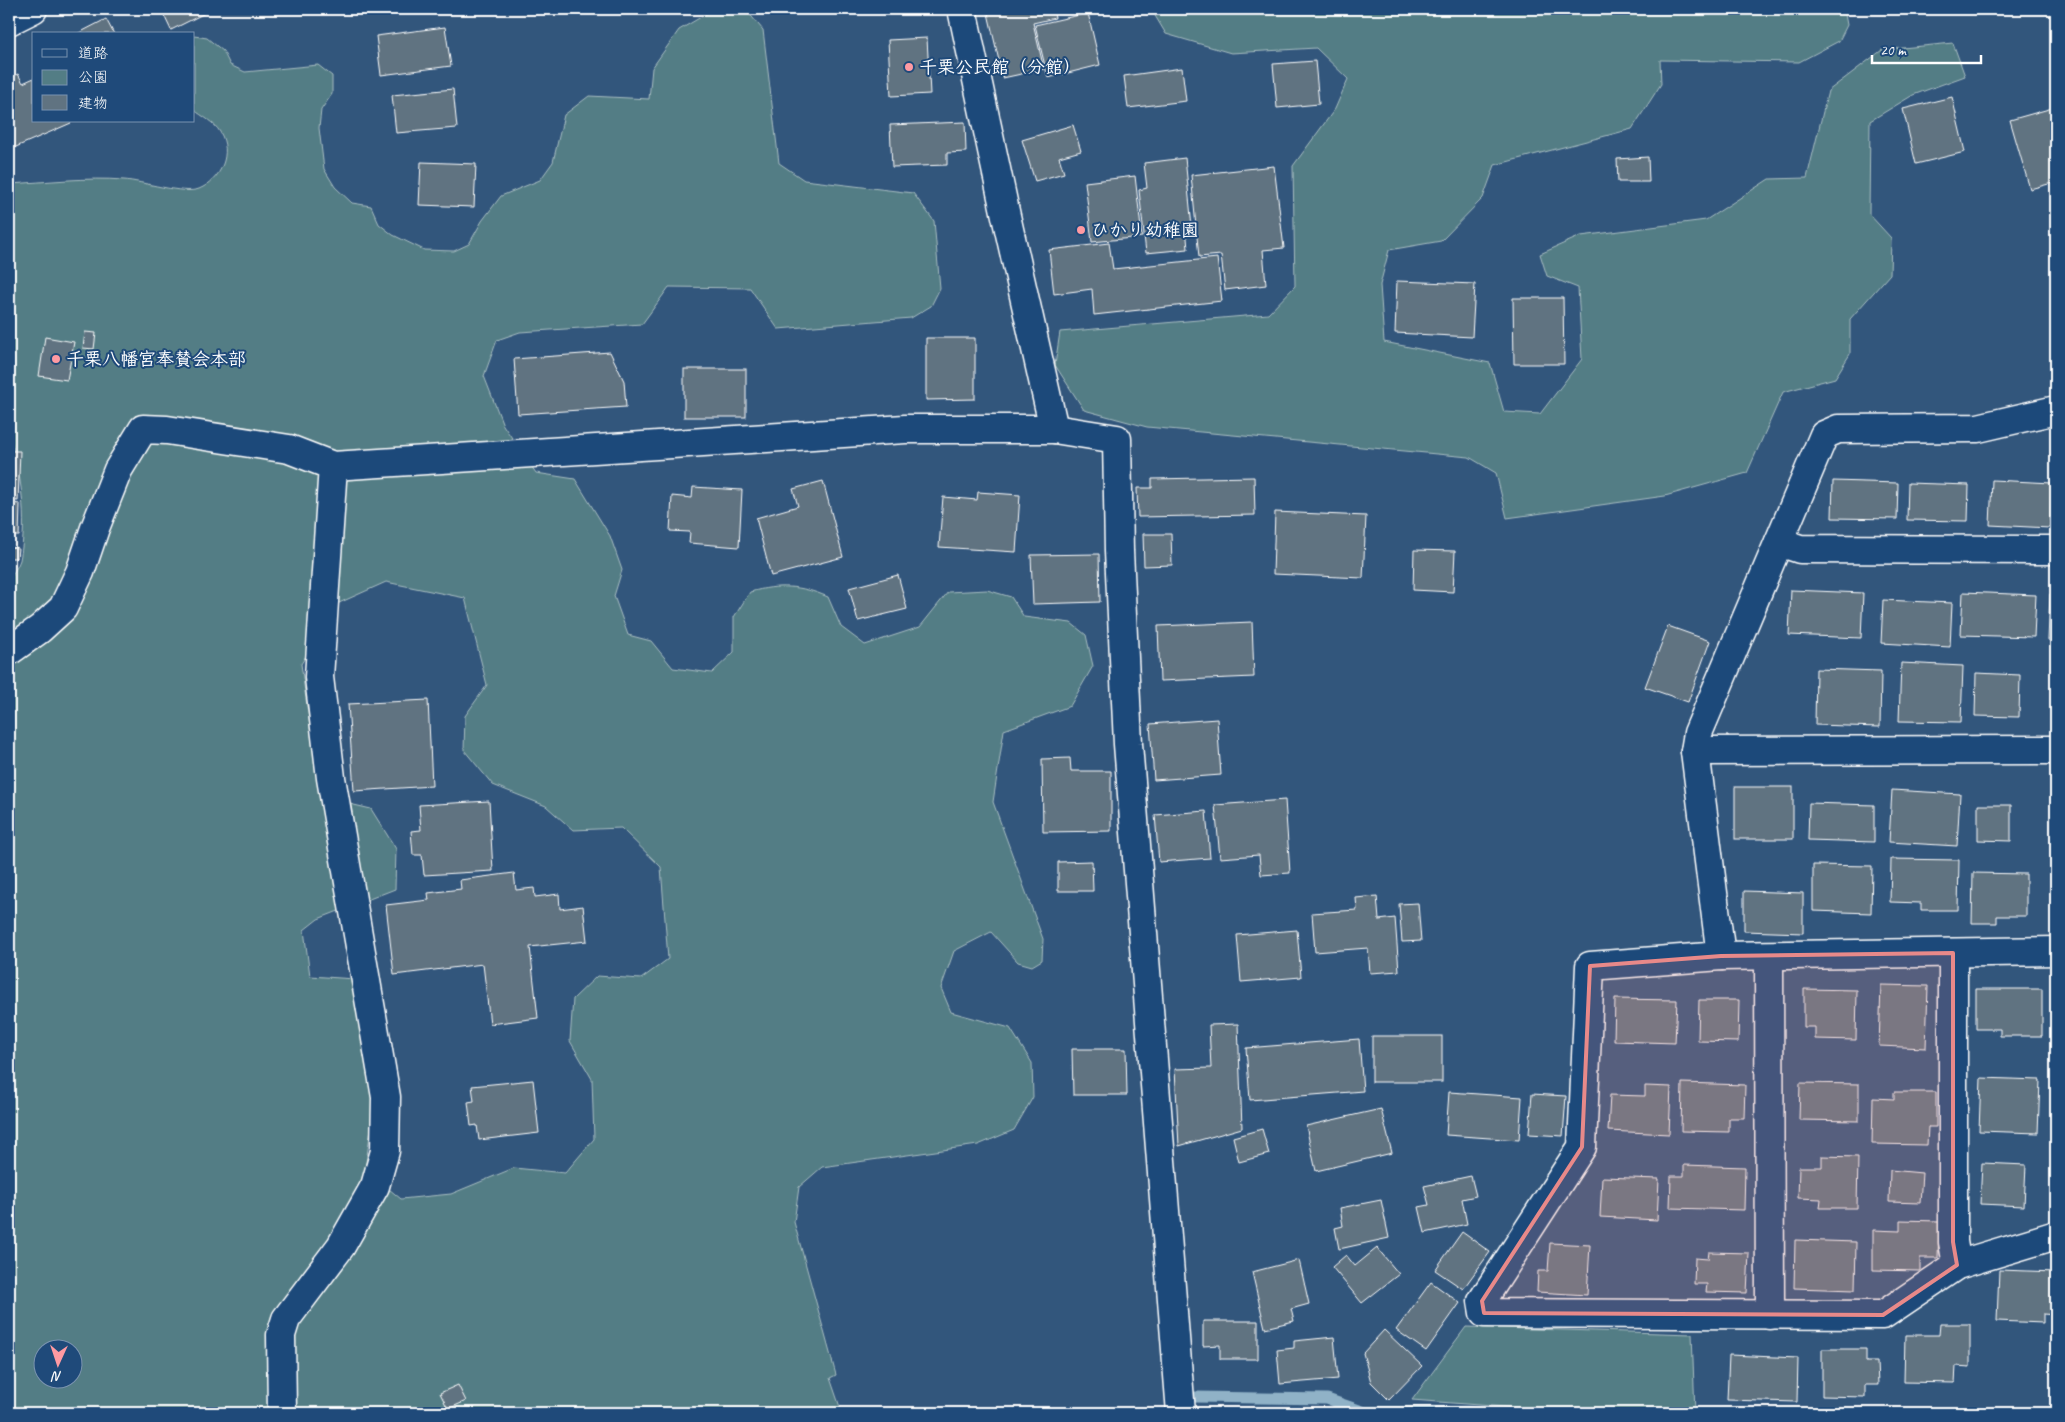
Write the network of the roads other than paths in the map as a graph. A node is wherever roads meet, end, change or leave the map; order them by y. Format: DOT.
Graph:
graph roads {
  1 [pos="32,9"];
  2 [pos="962,9"];
  3 [pos="9,21"];
  4 [pos="2056,410"];
  5 [pos="1054,429"];
  6 [pos="333,466"];
  7 [pos="1779,542"];
  8 [pos="2056,550"];
  9 [pos="9,651"];
  10 [pos="1695,750"];
  11 [pos="2056,750"];
  12 [pos="2056,951"];
  13 [pos="1953,952"];
  14 [pos="1721,956"];
  15 [pos="1769,956"];
  16 [pos="2056,1235"];
  17 [pos="1957,1265"];
  18 [pos="1770,1315"];
  19 [pos="282,1413"];
  20 [pos="1181,1413"];
  1 -- 3 [label="street"];
  2 -- 5 [label="street"];
  4 -- 7 [label="street"];
  5 -- 6 [label="street"];
  5 -- 20 [label="street"];
  6 -- 9 [label="street"];
  6 -- 19 [label="street"];
  7 -- 8 [label="street"];
  7 -- 10 [label="street"];
  10 -- 11 [label="street"];
  10 -- 14 [label="street"];
  12 -- 13 [label="street"];
  13 -- 15 [label="street"];
  13 -- 17 [label="street"];
  14 -- 15 [label="street"];
  14 -- 18 [label="street"];
  15 -- 18 [label="street"];
  16 -- 17 [label="street"];
  17 -- 18 [label="street"];
}
